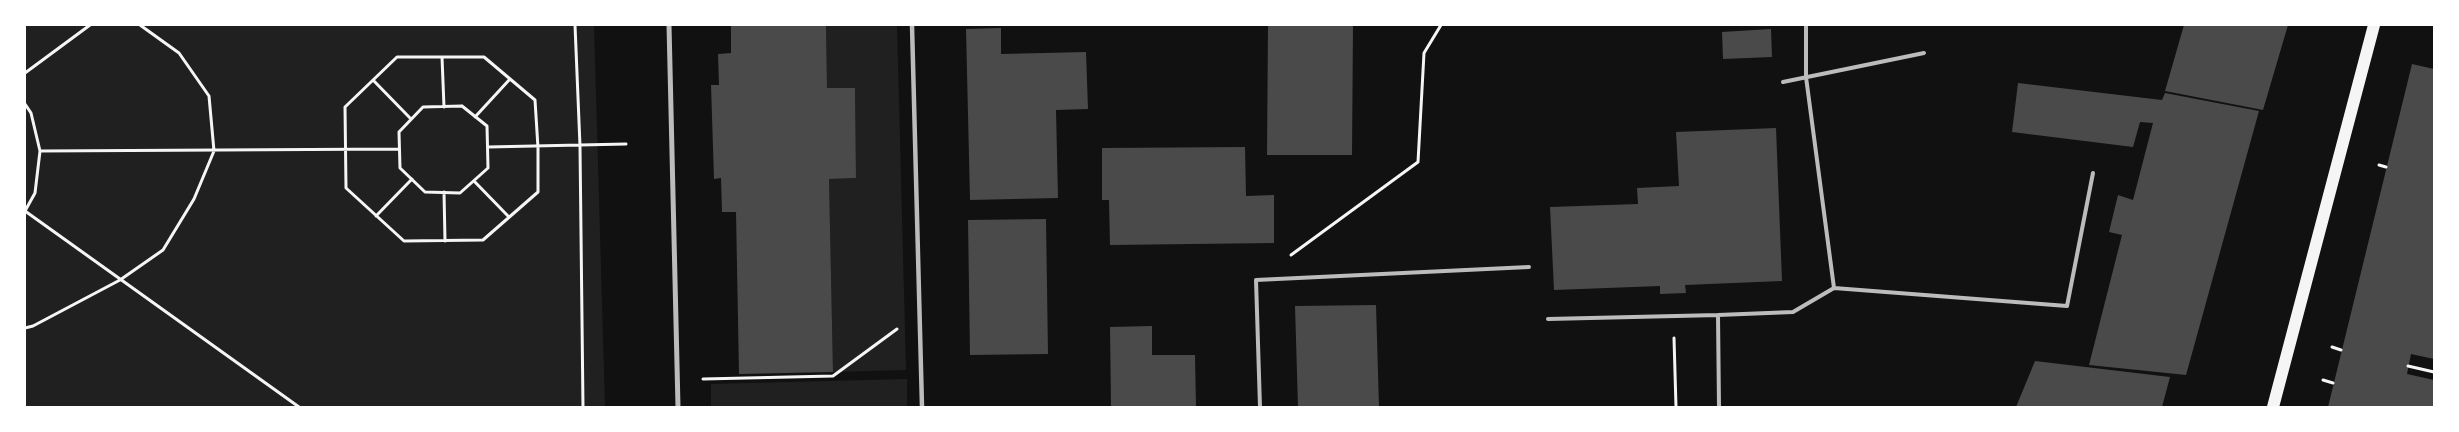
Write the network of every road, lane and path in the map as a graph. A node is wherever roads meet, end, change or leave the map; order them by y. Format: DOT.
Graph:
graph roads {
  1 [pos="90,25"];
  2 [pos="140,25"];
  3 [pos="576,25"];
  4 [pos="669,25"];
  5 [pos="912,25"];
  6 [pos="1441,25"];
  7 [pos="1806,25"];
  8 [pos="2374,25"];
  9 [pos="1924,53"];
  10 [pos="442,57"];
  11 [pos="25,73"];
  12 [pos="1806,77"];
  13 [pos="510,79"];
  14 [pos="373,80"];
  15 [pos="1783,82"];
  16 [pos="25,104"];
  17 [pos="444,107"];
  18 [pos="475,117"];
  19 [pos="411,119"];
  20 [pos="626,144"];
  21 [pos="580,146"];
  22 [pos="488,147"];
  23 [pos="538,148"];
  24 [pos="346,149"];
  25 [pos="399,149"];
  26 [pos="40,151"];
  27 [pos="214,151"];
  28 [pos="2379,165"];
  29 [pos="2386,167"];
  30 [pos="2093,174"];
  31 [pos="412,179"];
  32 [pos="474,180"];
  33 [pos="444,192"];
  34 [pos="25,212"];
  35 [pos="376,216"];
  36 [pos="508,216"];
  37 [pos="445,241"];
  38 [pos="1529,267"];
  39 [pos="120,280"];
  40 [pos="1256,280"];
  41 [pos="1834,288"];
  42 [pos="919,312"];
  43 [pos="1718,315"];
  44 [pos="1674,317"];
  45 [pos="1548,319"];
  46 [pos="25,328"];
  47 [pos="2332,347"];
  48 [pos="2341,350"];
  49 [pos="2408,366"];
  50 [pos="2434,372"];
  51 [pos="703,379"];
  52 [pos="2323,380"];
  53 [pos="2333,383"];
  54 [pos="299,407"];
  55 [pos="583,407"];
  56 [pos="678,407"];
  57 [pos="922,407"];
  58 [pos="1260,407"];
  59 [pos="1676,407"];
  60 [pos="1719,407"];
  61 [pos="2273,407"];
  1 -- 11 [label="path"];
  2 -- 27 [label="path"];
  3 -- 21 [label="path"];
  4 -- 56 [label="street"];
  5 -- 42 [label="street"];
  6 -- 40 [label="path"];
  7 -- 12 [label="lane"];
  8 -- 61 [label="main road"];
  9 -- 12 [label="lane"];
  10 -- 13 [label="path"];
  10 -- 14 [label="path"];
  10 -- 17 [label="path"];
  12 -- 15 [label="lane"];
  12 -- 41 [label="lane"];
  13 -- 18 [label="path"];
  13 -- 23 [label="path"];
  14 -- 19 [label="path"];
  14 -- 24 [label="path"];
  16 -- 26 [label="path"];
  17 -- 18 [label="path"];
  17 -- 19 [label="path"];
  18 -- 22 [label="path"];
  19 -- 25 [label="path"];
  20 -- 21 [label="path"];
  21 -- 23 [label="path"];
  21 -- 55 [label="path"];
  22 -- 23 [label="path"];
  22 -- 32 [label="path"];
  23 -- 36 [label="path"];
  24 -- 25 [label="path"];
  24 -- 27 [label="path"];
  24 -- 35 [label="path"];
  25 -- 31 [label="path"];
  26 -- 27 [label="path"];
  26 -- 34 [label="path"];
  27 -- 39 [label="path"];
  28 -- 29 [label="path"];
  30 -- 41 [label="lane"];
  31 -- 33 [label="path"];
  31 -- 35 [label="path"];
  32 -- 33 [label="path"];
  32 -- 36 [label="path"];
  33 -- 37 [label="path"];
  34 -- 39 [label="path"];
  35 -- 37 [label="path"];
  36 -- 37 [label="path"];
  38 -- 40 [label="lane"];
  39 -- 46 [label="path"];
  39 -- 54 [label="path"];
  40 -- 58 [label="lane"];
  41 -- 43 [label="lane"];
  42 -- 51 [label="path"];
  42 -- 57 [label="street"];
  43 -- 44 [label="lane"];
  43 -- 60 [label="lane"];
  44 -- 45 [label="lane"];
  44 -- 59 [label="path"];
  47 -- 48 [label="path"];
  49 -- 50 [label="path"];
  52 -- 53 [label="path"];
}
